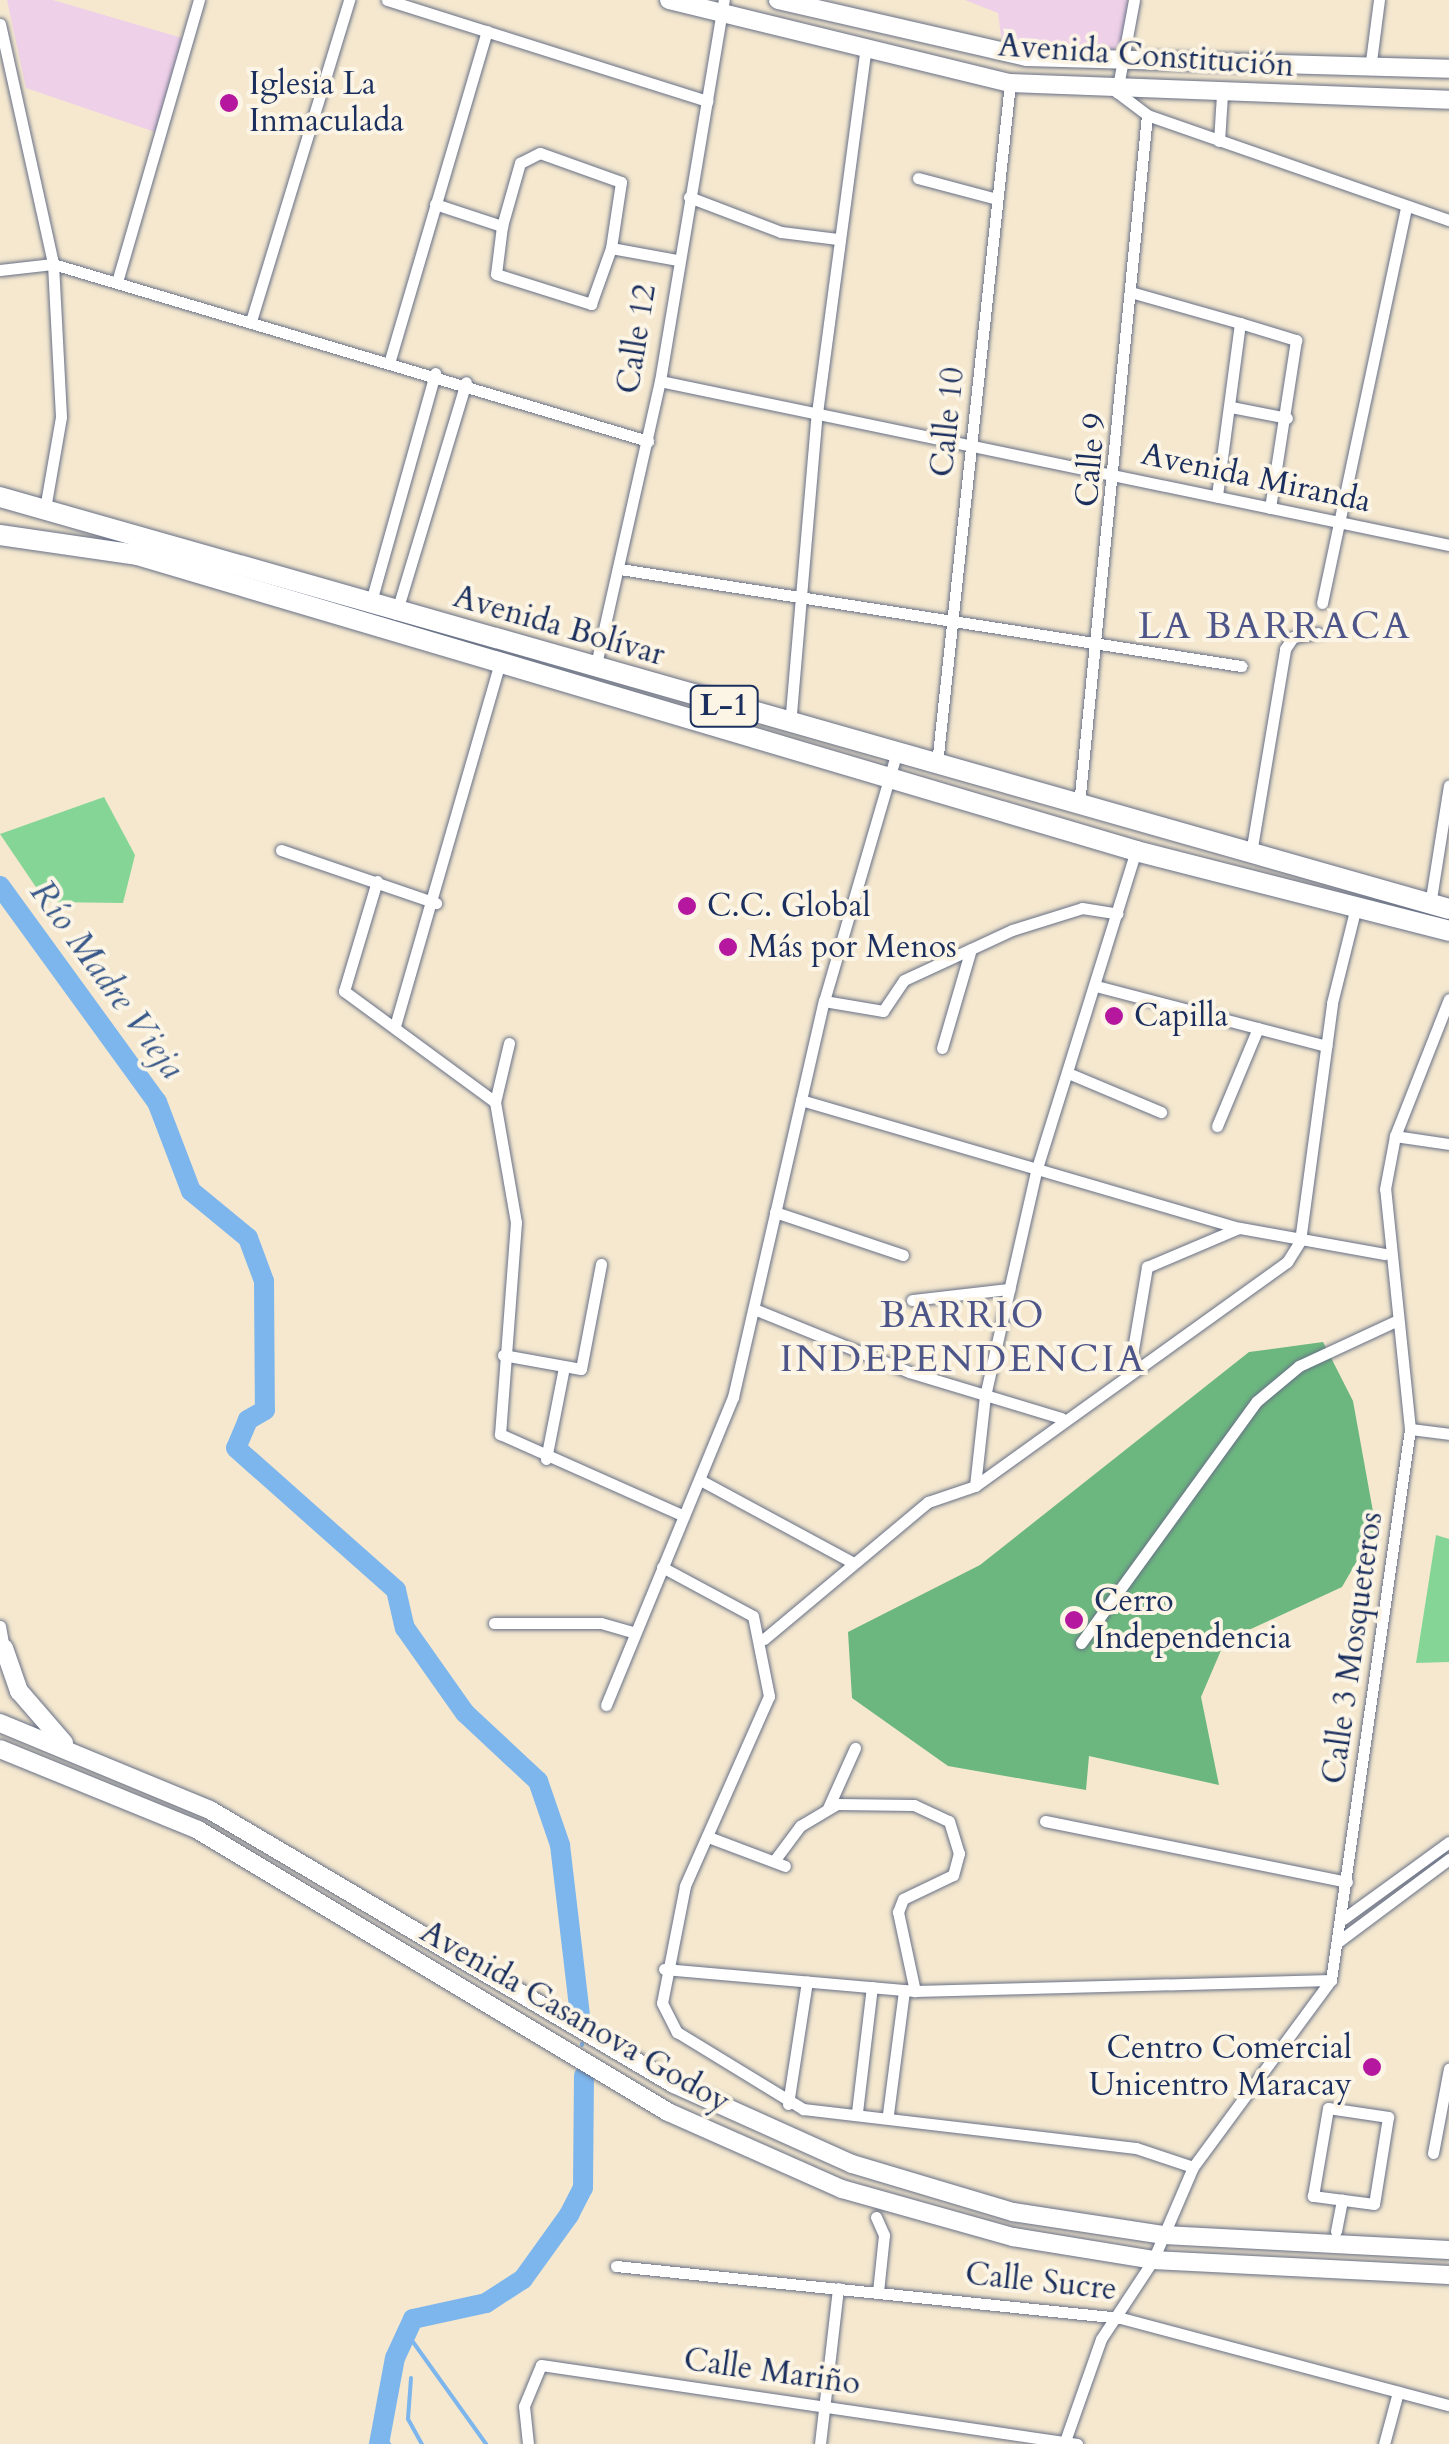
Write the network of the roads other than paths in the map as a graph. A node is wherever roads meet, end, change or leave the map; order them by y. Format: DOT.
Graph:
graph roads {
  1 [pos="199,0"];
  2 [pos="350,0"];
  3 [pos="387,0"];
  4 [pos="669,0"];
  5 [pos="778,0"];
  6 [pos="1134,0"];
  7 [pos="1379,0"];
  8 [pos="722,8"];
  9 [pos="0,24"];
  10 [pos="488,31"];
  11 [pos="864,51"];
  12 [pos="1125,67"];
  13 [pos="1370,68"];
  14 [pos="1449,70"];
  15 [pos="1010,83"];
  16 [pos="1117,92"];
  17 [pos="1222,94"];
  18 [pos="1449,100"];
  19 [pos="707,101"];
  20 [pos="1147,116"];
  21 [pos="1219,140"];
  22 [pos="918,178"];
  23 [pos="689,197"];
  24 [pos="997,199"];
  25 [pos="435,204"];
  26 [pos="1406,206"];
  27 [pos="1449,220"];
  28 [pos="502,226"];
  29 [pos="838,239"];
  30 [pos="611,248"];
  31 [pos="678,260"];
  32 [pos="53,264"];
  33 [pos="0,270"];
  34 [pos="117,282"];
  35 [pos="1134,293"];
  36 [pos="251,320"];
  37 [pos="1240,323"];
  38 [pos="390,360"];
  39 [pos="435,374"];
  40 [pos="660,381"];
  41 [pos="466,382"];
  42 [pos="1231,407"];
  43 [pos="817,413"];
  44 [pos="1288,418"];
  45 [pos="648,441"];
  46 [pos="974,447"];
  47 [pos="1118,477"];
  48 [pos="1217,496"];
  49 [pos="0,497"];
  50 [pos="1270,508"];
  51 [pos="46,509"];
  52 [pos="1339,523"];
  53 [pos="0,535"];
  54 [pos="1449,545"];
  55 [pos="620,569"];
  56 [pos="797,598"];
  57 [pos="1322,603"];
  58 [pos="368,611"];
  59 [pos="394,619"];
  60 [pos="955,624"];
  61 [pos="1318,633"];
  62 [pos="1100,640"];
  63 [pos="500,659"];
  64 [pos="1241,666"];
  65 [pos="596,668"];
  66 [pos="790,725"];
  67 [pos="896,754"];
  68 [pos="937,766"];
  69 [pos="890,776"];
  70 [pos="1449,785"];
  71 [pos="1079,809"];
  72 [pos="281,850"];
  73 [pos="1136,851"];
  74 [pos="1250,858"];
  75 [pos="377,881"];
  76 [pos="436,903"];
  77 [pos="1356,907"];
  78 [pos="1439,907"];
  79 [pos="1118,914"];
  80 [pos="1449,931"];
  81 [pos="971,949"];
  82 [pos="1096,986"];
  83 [pos="1449,999"];
  84 [pos="824,1001"];
  85 [pos="395,1026"];
  86 [pos="1258,1028"];
  87 [pos="509,1043"];
  88 [pos="1326,1046"];
  89 [pos="942,1048"];
  90 [pos="1068,1073"];
  91 [pos="801,1100"];
  92 [pos="496,1102"];
  93 [pos="1160,1112"];
  94 [pos="1217,1126"];
  95 [pos="1396,1136"];
  96 [pos="1449,1144"];
  97 [pos="1037,1168"];
  98 [pos="776,1212"];
  99 [pos="1240,1228"];
  100 [pos="1300,1240"];
  101 [pos="1386,1254"];
  102 [pos="903,1255"];
  103 [pos="601,1264"];
  104 [pos="1009,1289"];
  105 [pos="912,1300"];
  106 [pos="754,1309"];
  107 [pos="1398,1320"];
  108 [pos="503,1354"];
  109 [pos="564,1368"];
  110 [pos="1128,1373"];
  111 [pos="985,1396"];
  112 [pos="1061,1418"];
  113 [pos="1410,1429"];
  114 [pos="1449,1434"];
  115 [pos="546,1460"];
  116 [pos="702,1481"];
  117 [pos="975,1486"];
  118 [pos="684,1516"];
  119 [pos="852,1562"];
  120 [pos="662,1567"];
  121 [pos="494,1622"];
  122 [pos="0,1626"];
  123 [pos="634,1632"];
  124 [pos="764,1640"];
  125 [pos="1081,1644"];
  126 [pos="2,1651"];
  127 [pos="606,1705"];
  128 [pos="0,1723"];
  129 [pos="855,1748"];
  130 [pos="0,1749"];
  131 [pos="69,1749"];
  132 [pos="828,1808"];
  133 [pos="1046,1821"];
  134 [pos="711,1838"];
  135 [pos="1449,1842"];
  136 [pos="1449,1859"];
  137 [pos="1346,1882"];
  138 [pos="1342,1918"];
  139 [pos="1339,1941"];
  140 [pos="664,1969"];
  141 [pos="1331,1980"];
  142 [pos="807,1982"];
  143 [pos="872,1987"];
  144 [pos="910,1990"];
  145 [pos="1449,2068"];
  146 [pos="788,2104"];
  147 [pos="857,2112"];
  148 [pos="888,2114"];
  149 [pos="1433,2153"];
  150 [pos="1194,2167"];
  151 [pos="1341,2201"];
  152 [pos="876,2217"];
  153 [pos="1337,2226"];
  154 [pos="1164,2235"];
  155 [pos="1449,2250"];
  156 [pos="1152,2260"];
  157 [pos="616,2266"];
  158 [pos="1449,2276"];
  159 [pos="838,2288"];
  160 [pos="878,2292"];
  161 [pos="1121,2318"];
  162 [pos="1398,2392"];
  163 [pos="1449,2405"];
  164 [pos="824,2408"];
  165 [pos="1069,2443"];
  166 [pos="528,2444"];
  167 [pos="820,2444"];
  168 [pos="1384,2444"];
  1 -- 34 [label="street"];
  2 -- 36 [label="street"];
  3 -- 10 [label="street"];
  4 -- 8 [label="street, Avenida Constitución"];
  5 -- 12 [label="street, Avenida Constitución"];
  6 -- 12 [label="street"];
  7 -- 13 [label="street"];
  8 -- 11 [label="street, Avenida Constitución"];
  8 -- 19 [label="street, Calle 12"];
  9 -- 32 [label="street"];
  10 -- 19 [label="street"];
  10 -- 25 [label="street"];
  11 -- 15 [label="street, Avenida Constitución"];
  11 -- 29 [label="street"];
  12 -- 13 [label="street, Avenida Constitución"];
  12 -- 16 [label="street"];
  13 -- 14 [label="street, Avenida Constitución"];
  15 -- 16 [label="street, Avenida Constitución"];
  15 -- 24 [label="street, Calle 10"];
  16 -- 17 [label="street, Avenida Constitución"];
  16 -- 20 [label="street"];
  17 -- 18 [label="street, Avenida Constitución"];
  17 -- 21 [label="street"];
  19 -- 23 [label="street, Calle 12"];
  20 -- 21 [label="street"];
  20 -- 35 [label="street, Calle 9"];
  21 -- 26 [label="street"];
  22 -- 24 [label="street"];
  23 -- 29 [label="street"];
  23 -- 31 [label="street, Calle 12"];
  24 -- 46 [label="street, Calle 10"];
  25 -- 28 [label="street"];
  25 -- 38 [label="street"];
  26 -- 27 [label="street"];
  26 -- 52 [label="street"];
  28 -- 30 [label="street"];
  28 -- 30 [label="street"];
  29 -- 43 [label="street"];
  30 -- 31 [label="street"];
  31 -- 40 [label="street, Calle 12"];
  32 -- 33 [label="street"];
  32 -- 34 [label="street"];
  32 -- 51 [label="street"];
  34 -- 36 [label="street"];
  35 -- 37 [label="street"];
  35 -- 47 [label="street, Calle 9"];
  36 -- 38 [label="street"];
  37 -- 42 [label="street"];
  37 -- 44 [label="street"];
  38 -- 39 [label="street"];
  39 -- 41 [label="street"];
  39 -- 58 [label="street"];
  40 -- 43 [label="street, Avenida Miranda"];
  40 -- 45 [label="street, Calle 12"];
  41 -- 45 [label="street"];
  41 -- 59 [label="street"];
  42 -- 44 [label="street"];
  42 -- 48 [label="street"];
  43 -- 46 [label="street, Avenida Miranda"];
  43 -- 56 [label="street"];
  44 -- 50 [label="street"];
  45 -- 55 [label="street, Calle 12"];
  46 -- 47 [label="street, Avenida Miranda"];
  46 -- 60 [label="street, Calle 10"];
  47 -- 48 [label="street, Avenida Miranda"];
  47 -- 62 [label="street, Calle 9"];
  48 -- 50 [label="street, Avenida Miranda"];
  49 -- 51 [label="main road, Avenida Bolívar / L-1"];
  50 -- 52 [label="street, Avenida Miranda"];
  51 -- 58 [label="main road, Avenida Bolívar / L-1"];
  52 -- 54 [label="street, Avenida Miranda"];
  52 -- 57 [label="street"];
  53 -- 58 [label="main road, Avenida Bolívar / L-1"];
  55 -- 56 [label="street"];
  55 -- 65 [label="street, Calle 12"];
  56 -- 60 [label="street"];
  56 -- 66 [label="street"];
  58 -- 59 [label="main road, Avenida Bolívar / L-1"];
  59 -- 63 [label="main road, Avenida Bolívar / L-1"];
  59 -- 65 [label="main road, Avenida Bolívar / L-1"];
  60 -- 62 [label="street"];
  60 -- 68 [label="street, Calle 10"];
  61 -- 74 [label="street"];
  62 -- 64 [label="street"];
  62 -- 71 [label="street, Calle 9"];
  63 -- 69 [label="main road, Avenida Bolívar / L-1"];
  63 -- 76 [label="street"];
  65 -- 66 [label="main road, Avenida Bolívar / L-1"];
  66 -- 67 [label="main road, Avenida Bolívar / L-1"];
  67 -- 68 [label="main road, Avenida Bolívar / L-1"];
  67 -- 69 [label="street"];
  68 -- 71 [label="main road, Avenida Bolívar / L-1"];
  69 -- 73 [label="main road, Avenida Bolívar / L-1"];
  69 -- 84 [label="street"];
  70 -- 78 [label="street"];
  71 -- 74 [label="main road, Avenida Bolívar / L-1"];
  72 -- 75 [label="street"];
  73 -- 77 [label="main road, Avenida Bolívar / L-1"];
  73 -- 79 [label="street"];
  74 -- 78 [label="main road, Avenida Bolívar / L-1"];
  75 -- 76 [label="street"];
  75 -- 85 [label="street"];
  76 -- 85 [label="street"];
  77 -- 80 [label="main road, Avenida Bolívar / L-1"];
  77 -- 88 [label="street"];
  79 -- 81 [label="street"];
  79 -- 82 [label="street"];
  81 -- 84 [label="street"];
  81 -- 89 [label="street"];
  82 -- 86 [label="street"];
  82 -- 90 [label="street"];
  83 -- 95 [label="street, Calle 3 Mosqueteros"];
  84 -- 91 [label="street"];
  85 -- 92 [label="street"];
  86 -- 88 [label="street"];
  86 -- 94 [label="street"];
  87 -- 92 [label="street"];
  88 -- 100 [label="street"];
  90 -- 93 [label="street"];
  90 -- 97 [label="street"];
  91 -- 97 [label="street"];
  91 -- 98 [label="street"];
  92 -- 108 [label="street"];
  95 -- 96 [label="street"];
  95 -- 101 [label="street, Calle 3 Mosqueteros"];
  97 -- 99 [label="street"];
  97 -- 104 [label="street"];
  98 -- 102 [label="street"];
  98 -- 106 [label="street"];
  99 -- 100 [label="street"];
  99 -- 110 [label="street"];
  100 -- 101 [label="street"];
  100 -- 110 [label="street"];
  101 -- 107 [label="street, Calle 3 Mosqueteros"];
  103 -- 109 [label="street"];
  104 -- 105 [label="street"];
  104 -- 111 [label="street"];
  106 -- 111 [label="street"];
  106 -- 116 [label="street"];
  107 -- 113 [label="street, Calle 3 Mosqueteros"];
  107 -- 125 [label="street"];
  108 -- 109 [label="street"];
  108 -- 115 [label="street"];
  109 -- 115 [label="street"];
  110 -- 112 [label="street"];
  111 -- 112 [label="street"];
  111 -- 117 [label="street"];
  112 -- 117 [label="street"];
  113 -- 114 [label="street"];
  113 -- 137 [label="street, Calle 3 Mosqueteros"];
  115 -- 118 [label="street"];
  116 -- 118 [label="street"];
  116 -- 119 [label="street"];
  117 -- 119 [label="street"];
  118 -- 120 [label="street"];
  119 -- 124 [label="street"];
  120 -- 123 [label="street"];
  120 -- 124 [label="street"];
  121 -- 123 [label="street"];
  122 -- 126 [label="street"];
  123 -- 127 [label="street"];
  124 -- 134 [label="street"];
  126 -- 131 [label="street"];
  128 -- 131 [label="street, Avenida Casanova Godoy"];
  129 -- 132 [label="street"];
  130 -- 156 [label="street, Avenida Casanova Godoy"];
  131 -- 154 [label="street, Avenida Casanova Godoy"];
  132 -- 134 [label="street"];
  132 -- 144 [label="street"];
  133 -- 137 [label="street"];
  134 -- 140 [label="street"];
  135 -- 138 [label="street"];
  136 -- 139 [label="street"];
  137 -- 138 [label="street, Calle 3 Mosqueteros"];
  138 -- 139 [label="street, Calle 3 Mosqueteros"];
  139 -- 141 [label="street, Calle 3 Mosqueteros"];
  140 -- 142 [label="street"];
  140 -- 146 [label="street"];
  141 -- 144 [label="street"];
  141 -- 150 [label="street, Calle 3 Mosqueteros"];
  142 -- 143 [label="street"];
  142 -- 146 [label="street"];
  143 -- 144 [label="street"];
  143 -- 147 [label="street"];
  144 -- 148 [label="street"];
  145 -- 149 [label="street"];
  146 -- 147 [label="street"];
  147 -- 148 [label="street"];
  148 -- 150 [label="street"];
  150 -- 154 [label="street, Calle 3 Mosqueteros"];
  151 -- 151 [label="street"];
  151 -- 153 [label="street"];
  152 -- 160 [label="street"];
  154 -- 155 [label="street, Avenida Casanova Godoy"];
  154 -- 156 [label="street, Calle 3 Mosqueteros"];
  156 -- 158 [label="street, Avenida Casanova Godoy"];
  156 -- 161 [label="street, Calle 3 Mosqueteros"];
  157 -- 159 [label="street, Calle Sucre"];
  159 -- 160 [label="street, Calle Sucre"];
  159 -- 164 [label="street"];
  160 -- 161 [label="street, Calle Sucre"];
  161 -- 162 [label="street, Calle Sucre"];
  161 -- 165 [label="street, Calle 3 Mosqueteros"];
  162 -- 163 [label="street, Calle Sucre"];
  162 -- 168 [label="street"];
  164 -- 165 [label="street, Calle Mariño"];
  164 -- 166 [label="street, Calle Mariño"];
  164 -- 167 [label="street"];
}
